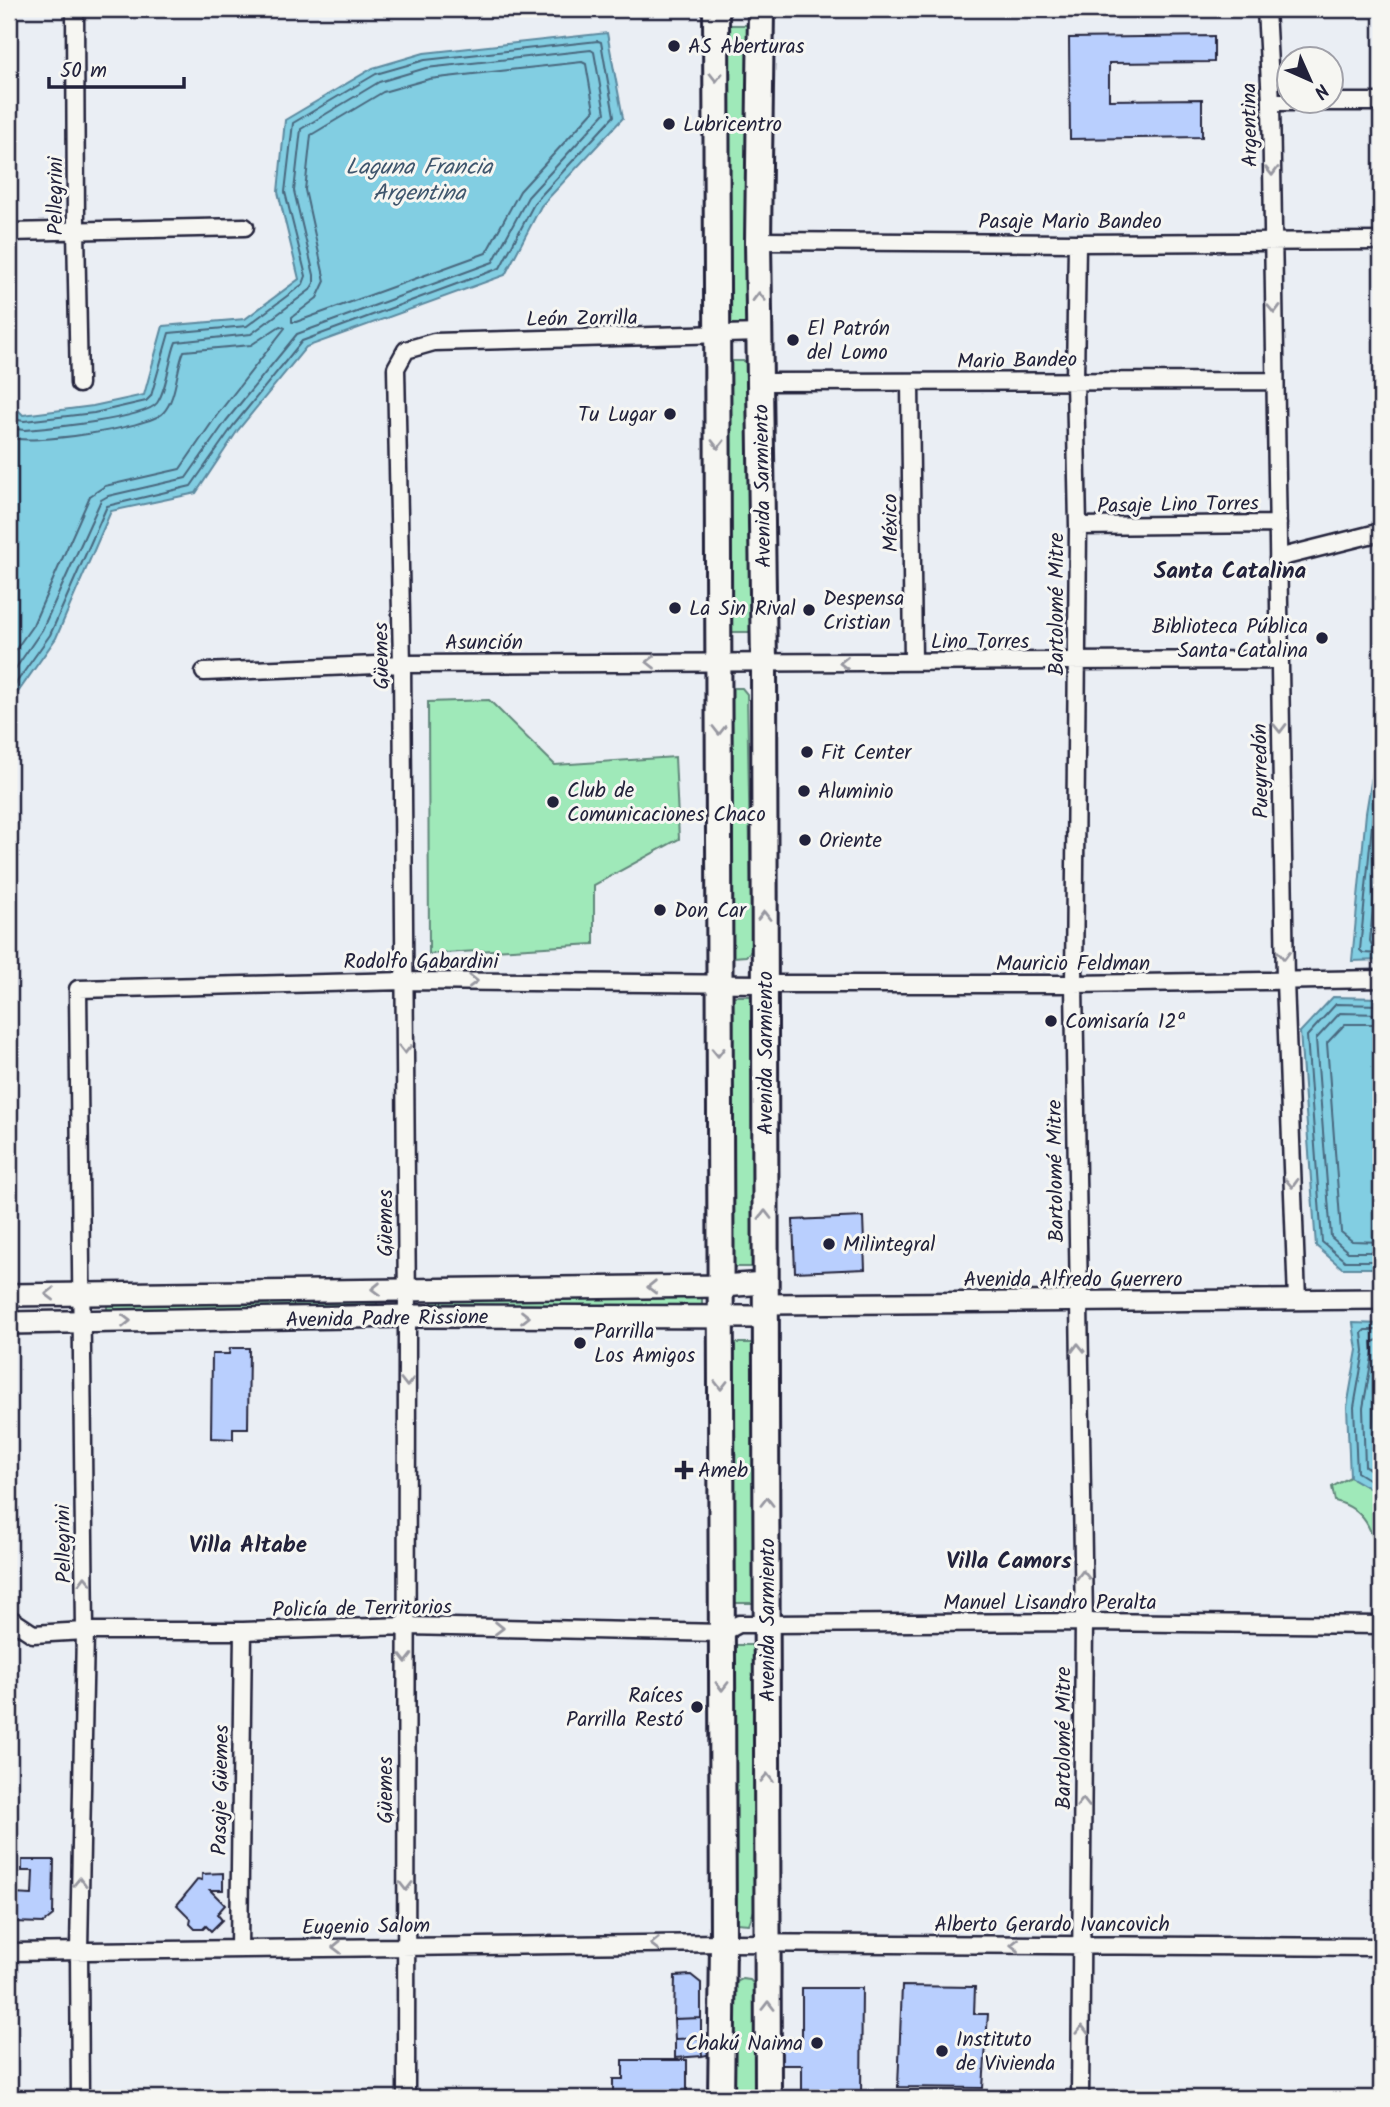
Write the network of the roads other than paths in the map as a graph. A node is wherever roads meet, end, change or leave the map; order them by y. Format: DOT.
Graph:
graph roads {
  1 [pos="75,9"];
  2 [pos="716,9"];
  3 [pos="761,9"];
  4 [pos="1266,9"];
  5 [pos="1270,102"];
  6 [pos="1381,102"];
  7 [pos="245,227"];
  8 [pos="76,230"];
  9 [pos="9,232"];
  10 [pos="758,241"];
  11 [pos="1273,241"];
  12 [pos="1381,241"];
  13 [pos="1077,243"];
  14 [pos="760,333"];
  15 [pos="718,336"];
  16 [pos="406,350"];
  17 [pos="1075,380"];
  18 [pos="1275,381"];
  19 [pos="760,382"];
  20 [pos="910,383"];
  21 [pos="79,384"];
  22 [pos="1278,524"];
  23 [pos="1078,526"];
  24 [pos="1381,532"];
  25 [pos="1278,558"];
  26 [pos="1279,660"];
  27 [pos="720,661"];
  28 [pos="913,662"];
  29 [pos="1077,662"];
  30 [pos="402,664"];
  31 [pos="764,664"];
  32 [pos="204,672"];
  33 [pos="1381,979"];
  34 [pos="405,981"];
  35 [pos="1285,981"];
  36 [pos="718,983"];
  37 [pos="764,984"];
  38 [pos="1074,984"];
  39 [pos="78,989"];
  40 [pos="720,1286"];
  41 [pos="406,1289"];
  42 [pos="81,1293"];
  43 [pos="9,1295"];
  44 [pos="1381,1299"];
  45 [pos="1297,1300"];
  46 [pos="766,1301"];
  47 [pos="1077,1303"];
  48 [pos="407,1316"];
  49 [pos="721,1317"];
  50 [pos="80,1322"];
  51 [pos="9,1323"];
  52 [pos="9,1618"];
  53 [pos="1084,1622"];
  54 [pos="767,1623"];
  55 [pos="1381,1625"];
  56 [pos="407,1626"];
  57 [pos="85,1631"];
  58 [pos="243,1631"];
  59 [pos="722,1633"];
  60 [pos="723,1943"];
  61 [pos="768,1944"];
  62 [pos="1083,1945"];
  63 [pos="405,1946"];
  64 [pos="1381,1947"];
  65 [pos="239,1948"];
  66 [pos="79,1950"];
  67 [pos="9,1952"];
  68 [pos="80,2098"];
  69 [pos="406,2098"];
  70 [pos="721,2098"];
  71 [pos="768,2098"];
  72 [pos="1080,2098"];
  1 -- 8 [label="street, Pellegrini"];
  2 -- 15 [label="main road, Avenida Sarmiento, one-way"];
  3 -- 10 [label="main road, Avenida Sarmiento"];
  4 -- 5 [label="street, Argentina"];
  5 -- 6 [label="street"];
  5 -- 11 [label="street, Argentina, one-way"];
  7 -- 8 [label="street"];
  8 -- 9 [label="street"];
  8 -- 21 [label="street, Pellegrini"];
  10 -- 13 [label="street, Pasaje Mario Bandeo"];
  14 -- 10 [label="main road, Avenida Sarmiento, one-way"];
  11 -- 12 [label="street, Pasaje Mario Bandeo"];
  11 -- 13 [label="street, Pasaje Mario Bandeo"];
  11 -- 18 [label="street, Pueyrredón, one-way"];
  13 -- 17 [label="street, Bartolomé Mitre"];
  14 -- 15 [label="street, León Zorrilla"];
  14 -- 19 [label="main road, Avenida Sarmiento"];
  15 -- 16 [label="street, León Zorrilla"];
  15 -- 27 [label="main road, Avenida Sarmiento, one-way"];
  16 -- 30 [label="street, Güemes"];
  17 -- 18 [label="street, Mario Bandeo"];
  17 -- 20 [label="street, Mario Bandeo"];
  17 -- 23 [label="street, Bartolomé Mitre"];
  18 -- 22 [label="street, Pueyrredón"];
  19 -- 20 [label="street, Mario Bandeo"];
  19 -- 31 [label="main road, Avenida Sarmiento"];
  20 -- 28 [label="street, México"];
  22 -- 23 [label="street, Pasaje Lino Torres"];
  22 -- 25 [label="street, Pueyrredón"];
  23 -- 29 [label="street, Bartolomé Mitre"];
  24 -- 25 [label="street"];
  25 -- 26 [label="street, Pueyrredón"];
  26 -- 29 [label="street, Lino Torres"];
  26 -- 35 [label="street, Pueyrredón, one-way"];
  27 -- 30 [label="street, Asunción, one-way"];
  27 -- 31 [label="street, Asunción"];
  27 -- 36 [label="main road, Avenida Sarmiento, one-way"];
  28 -- 29 [label="street, Lino Torres"];
  28 -- 31 [label="street, Lino Torres, one-way"];
  29 -- 38 [label="street, Bartolomé Mitre"];
  30 -- 32 [label="street, Asunción"];
  30 -- 34 [label="street, Güemes"];
  37 -- 31 [label="main road, Avenida Sarmiento, one-way"];
  33 -- 35 [label="street, Mauricio Feldman"];
  34 -- 36 [label="street, Rodolfo Gabardini, one-way"];
  34 -- 39 [label="street, Rodolfo Gabardini"];
  34 -- 41 [label="street, Güemes, one-way"];
  35 -- 38 [label="street, Mauricio Feldman"];
  35 -- 45 [label="street, Pueyrredón, one-way"];
  36 -- 37 [label="street, Rodolfo Gabardini"];
  36 -- 40 [label="main road, Avenida Sarmiento, one-way"];
  37 -- 38 [label="street, Mauricio Feldman"];
  46 -- 37 [label="main road, Avenida Sarmiento, one-way"];
  38 -- 47 [label="street, Bartolomé Mitre"];
  39 -- 42 [label="street, Pellegrini"];
  40 -- 41 [label="main road, Avenida Padre Rissione, one-way"];
  40 -- 46 [label="main road, Avenida Padre Rissione"];
  40 -- 49 [label="main road, Avenida Sarmiento"];
  41 -- 42 [label="main road, Avenida Padre Rissione, one-way"];
  41 -- 48 [label="street, Güemes"];
  42 -- 43 [label="main road, Avenida Padre Rissione, one-way"];
  42 -- 50 [label="street, Pellegrini"];
  44 -- 45 [label="street, Avenida Alfredo Guerrero"];
  45 -- 47 [label="street, Avenida Alfredo Guerrero"];
  46 -- 47 [label="street, Avenida Alfredo Guerrero"];
  46 -- 49 [label="main road, Avenida Padre Rissione"];
  54 -- 46 [label="main road, Avenida Sarmiento, one-way"];
  53 -- 47 [label="street, Bartolomé Mitre, one-way"];
  48 -- 49 [label="main road, Avenida Padre Rissione, one-way"];
  50 -- 48 [label="main road, Avenida Padre Rissione, one-way"];
  48 -- 56 [label="street, Güemes, one-way"];
  49 -- 59 [label="main road, Avenida Sarmiento, one-way"];
  50 -- 51 [label="main road, Avenida Padre Rissione"];
  57 -- 50 [label="street, Pellegrini, one-way"];
  52 -- 57 [label="street, Policía de Territorios"];
  53 -- 54 [label="street, Manuel Lisandro Peralta"];
  53 -- 55 [label="street, Manuel Lisandro Peralta"];
  62 -- 53 [label="street, Bartolomé Mitre, one-way"];
  54 -- 59 [label="street, Manuel Lisandro Peralta"];
  61 -- 54 [label="main road, Avenida Sarmiento, one-way"];
  56 -- 58 [label="street, Policía de Territorios"];
  56 -- 59 [label="street, Policía de Territorios, one-way"];
  56 -- 63 [label="street, Güemes, one-way"];
  57 -- 58 [label="street, Policía de Territorios"];
  66 -- 57 [label="street, Pellegrini, one-way"];
  58 -- 65 [label="street, Pasaje Güemes"];
  59 -- 60 [label="main road, Avenida Sarmiento, one-way"];
  60 -- 61 [label="street, Alberto Gerardo Ivancovich"];
  60 -- 63 [label="street, Eugenio Salom, one-way"];
  60 -- 70 [label="main road, Avenida Sarmiento"];
  62 -- 61 [label="street, Alberto Gerardo Ivancovich, one-way"];
  71 -- 61 [label="main road, Avenida Sarmiento, one-way"];
  62 -- 64 [label="street, Alberto Gerardo Ivancovich"];
  72 -- 62 [label="street, Bartolomé Mitre, one-way"];
  63 -- 65 [label="street, Eugenio Salom, one-way"];
  63 -- 69 [label="street, Güemes"];
  65 -- 66 [label="street, Eugenio Salom"];
  66 -- 67 [label="street, Eugenio Salom"];
  66 -- 68 [label="street, Pellegrini"];
}
